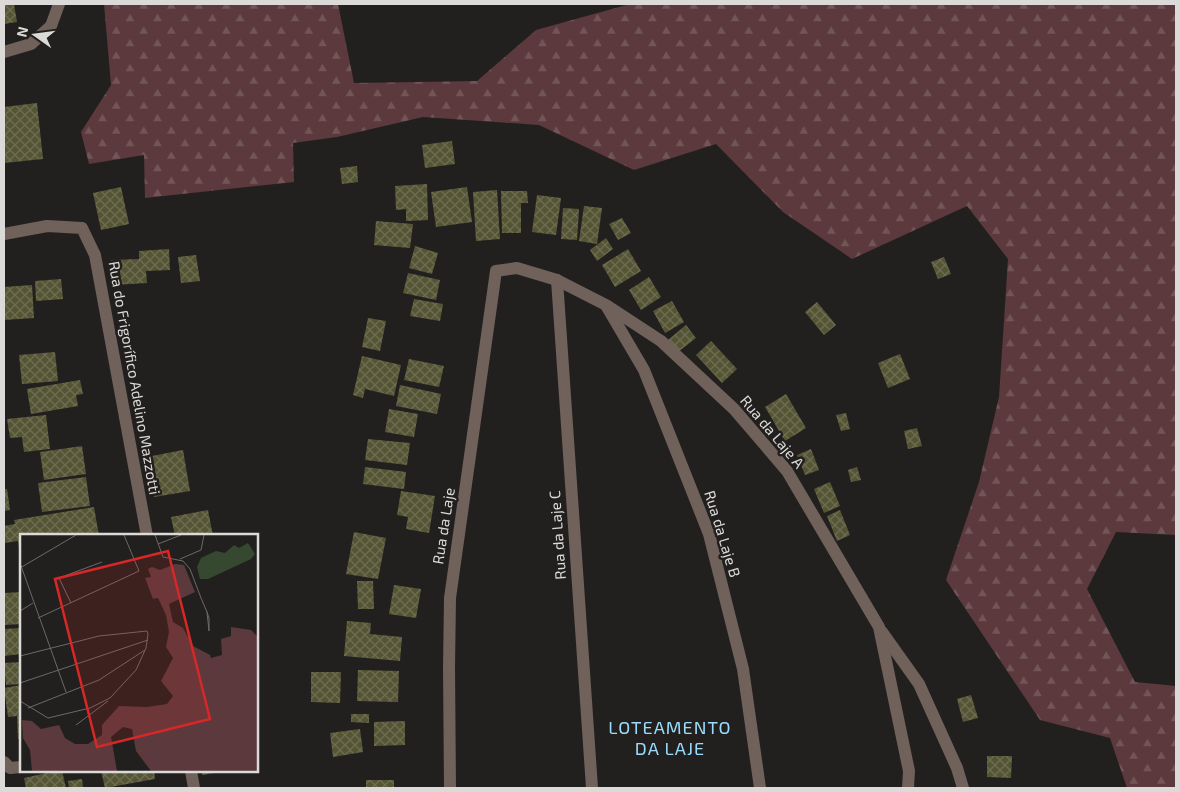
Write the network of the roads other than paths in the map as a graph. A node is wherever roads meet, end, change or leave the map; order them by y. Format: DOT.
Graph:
graph roads {
  1 [pos="59,4"];
  2 [pos="4,52"];
  3 [pos="4,234"];
  4 [pos="496,270"];
  5 [pos="557,280"];
  6 [pos="606,305"];
  7 [pos="147,534"];
  8 [pos="879,627"];
  9 [pos="4,762"];
  10 [pos="20,768"];
  11 [pos="191,772"];
  12 [pos="194,788"];
  13 [pos="450,788"];
  14 [pos="592,788"];
  15 [pos="760,788"];
  16 [pos="908,788"];
  17 [pos="963,788"];
  1 -- 2 [label="street"];
  3 -- 7 [label="street, Rua do Frigorífico Adelino Mazzotti"];
  4 -- 5 [label="street, Rua da Laje A"];
  4 -- 13 [label="street, Rua da Laje"];
  5 -- 6 [label="street, Rua da Laje A"];
  5 -- 14 [label="street, Rua da Laje C"];
  6 -- 8 [label="street, Rua da Laje A"];
  6 -- 15 [label="street, Rua da Laje B"];
  8 -- 16 [label="street, Rua da Laje A"];
  8 -- 17 [label="street"];
  9 -- 10 [label="street"];
  11 -- 12 [label="street"];
}
